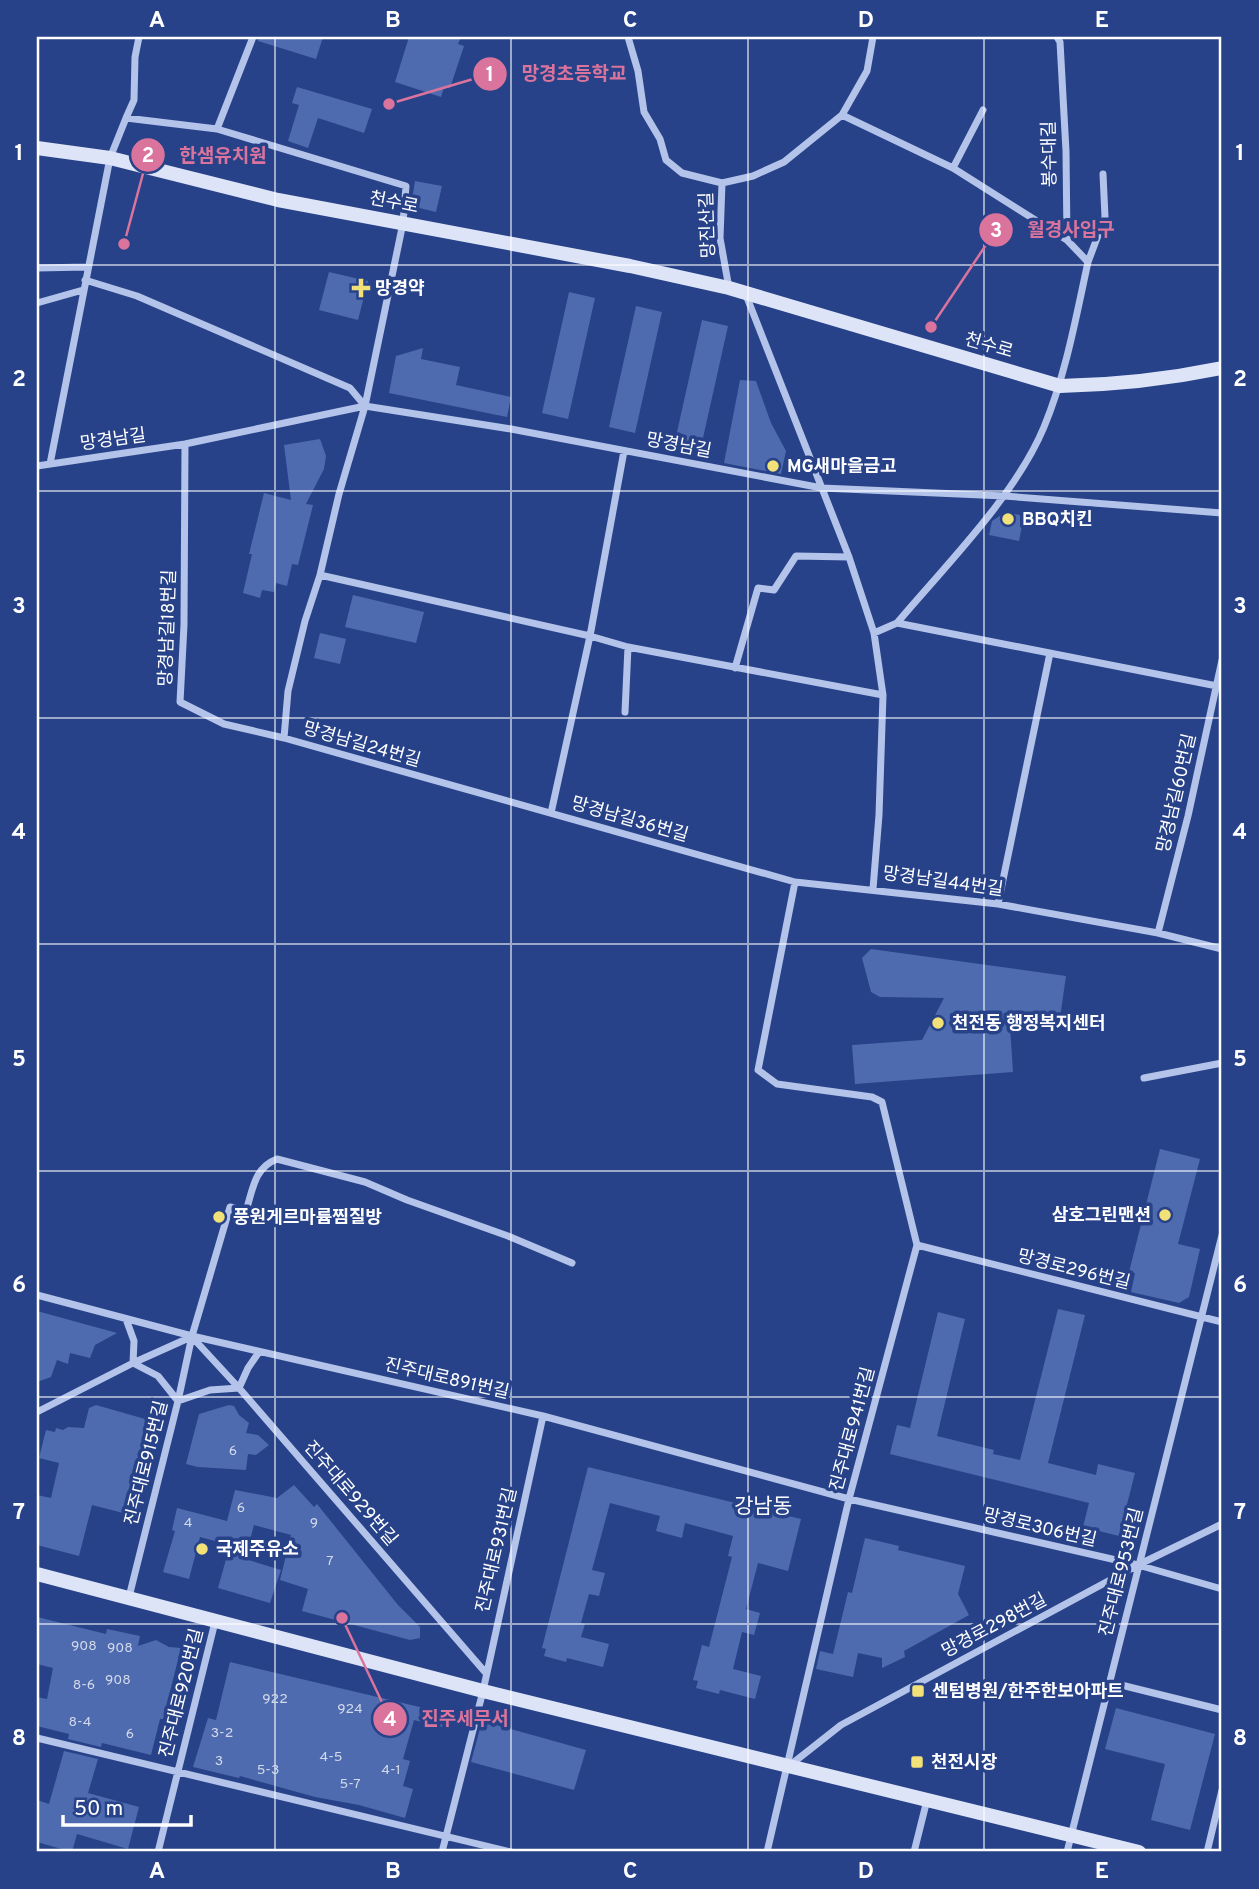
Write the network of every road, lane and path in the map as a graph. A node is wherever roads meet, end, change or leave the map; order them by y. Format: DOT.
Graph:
graph roads {
  1 [pos="139,37"];
  2 [pos="253,37"];
  3 [pos="628,37"];
  4 [pos="873,37"];
  5 [pos="1057,37"];
  6 [pos="983,110"];
  7 [pos="842,114"];
  8 [pos="126,118"];
  9 [pos="217,130"];
  10 [pos="37,148"];
  11 [pos="110,158"];
  12 [pos="953,168"];
  13 [pos="1103,174"];
  14 [pos="722,183"];
  15 [pos="403,223"];
  16 [pos="1067,240"];
  17 [pos="1088,262"];
  18 [pos="87,267"];
  19 [pos="37,268"];
  20 [pos="85,280"];
  21 [pos="729,288"];
  22 [pos="83,290"];
  23 [pos="746,293"];
  24 [pos="37,303"];
  25 [pos="1222,368"];
  26 [pos="1060,386"];
  27 [pos="365,406"];
  28 [pos="185,444"];
  29 [pos="624,451"];
  30 [pos="50,464"];
  31 [pos="37,466"];
  32 [pos="822,488"];
  33 [pos="1004,496"];
  34 [pos="1222,513"];
  35 [pos="849,557"];
  36 [pos="320,576"];
  37 [pos="897,623"];
  38 [pos="874,633"];
  39 [pos="590,636"];
  40 [pos="628,647"];
  41 [pos="1050,653"];
  42 [pos="1222,660"];
  43 [pos="735,668"];
  44 [pos="1217,686"];
  45 [pos="883,695"];
  46 [pos="625,712"];
  47 [pos="284,738"];
  48 [pos="551,813"];
  49 [pos="795,882"];
  50 [pos="873,889"];
  51 [pos="998,904"];
  52 [pos="1158,933"];
  53 [pos="1222,949"];
  54 [pos="1222,1063"];
  55 [pos="1144,1078"];
  56 [pos="1222,1235"];
  57 [pos="917,1245"];
  58 [pos="572,1263"];
  59 [pos="37,1295"];
  60 [pos="1203,1317"];
  61 [pos="126,1319"];
  62 [pos="1222,1322"];
  63 [pos="192,1336"];
  64 [pos="259,1352"];
  65 [pos="133,1363"];
  66 [pos="239,1388"];
  67 [pos="178,1401"];
  68 [pos="37,1412"];
  69 [pos="543,1416"];
  70 [pos="849,1499"];
  71 [pos="1222,1524"];
  72 [pos="1138,1565"];
  73 [pos="37,1574"];
  74 [pos="1222,1589"];
  75 [pos="128,1597"];
  76 [pos="215,1622"];
  77 [pos="485,1672"];
  78 [pos="1109,1682"];
  79 [pos="483,1691"];
  80 [pos="1222,1710"];
  81 [pos="37,1738"];
  82 [pos="789,1766"];
  83 [pos="177,1772"];
  84 [pos="1222,1790"];
  85 [pos="927,1800"];
  86 [pos="1071,1835"];
  87 [pos="446,1837"];
  88 [pos="158,1852"];
  89 [pos="442,1852"];
  90 [pos="510,1852"];
  91 [pos="767,1852"];
  92 [pos="914,1852"];
  93 [pos="1067,1852"];
  94 [pos="1139,1852"];
  95 [pos="1207,1852"];
  1 -- 8 [label="street, 망경남길"];
  2 -- 9 [label="street"];
  3 -- 14 [label="street, 망진산길"];
  4 -- 7 [label="street"];
  5 -- 16 [label="street, 봉수대길"];
  6 -- 12 [label="street"];
  7 -- 12 [label="street"];
  7 -- 14 [label="street"];
  8 -- 9 [label="street"];
  8 -- 11 [label="street, 망경남길"];
  9 -- 15 [label="street"];
  10 -- 11 [label="street, 천수로"];
  11 -- 15 [label="street, 천수로"];
  11 -- 18 [label="street, 망경남길"];
  12 -- 16 [label="street"];
  13 -- 17 [label="street"];
  14 -- 21 [label="street, 망진산길"];
  15 -- 21 [label="street, 천수로"];
  15 -- 27 [label="street"];
  16 -- 17 [label="street"];
  17 -- 26 [label="street"];
  18 -- 19 [label="street"];
  18 -- 20 [label="street, 망경남길"];
  20 -- 22 [label="street, 망경남길"];
  20 -- 27 [label="street"];
  21 -- 23 [label="street, 천수로"];
  22 -- 24 [label="street"];
  22 -- 30 [label="street, 망경남길"];
  23 -- 26 [label="street, 천수로"];
  23 -- 32 [label="street"];
  25 -- 26 [label="street, 천수로"];
  26 -- 33 [label="street"];
  27 -- 28 [label="street, 망경남길"];
  27 -- 29 [label="street, 망경남길"];
  27 -- 36 [label="street, 망경남길24번길"];
  28 -- 30 [label="street, 망경남길"];
  28 -- 47 [label="street, 망경남길18번길"];
  29 -- 32 [label="street, 망경남길"];
  29 -- 39 [label="street, 망경남길36번길"];
  30 -- 31 [label="street"];
  32 -- 33 [label="street, 망경남길"];
  32 -- 35 [label="street, 망경남길44번길"];
  33 -- 34 [label="street, 망경남길"];
  33 -- 37 [label="street"];
  35 -- 38 [label="street, 망경남길44번길"];
  35 -- 43 [label="street"];
  36 -- 39 [label="street"];
  36 -- 47 [label="street, 망경남길24번길"];
  37 -- 38 [label="street"];
  37 -- 41 [label="street"];
  38 -- 45 [label="street, 망경남길44번길"];
  39 -- 40 [label="street"];
  39 -- 48 [label="street, 망경남길36번길"];
  40 -- 43 [label="street"];
  40 -- 46 [label="street"];
  41 -- 44 [label="street"];
  41 -- 51 [label="street"];
  42 -- 44 [label="street, 망경남길60번길"];
  43 -- 45 [label="street"];
  44 -- 52 [label="street, 망경남길60번길"];
  45 -- 50 [label="street, 망경남길44번길"];
  47 -- 48 [label="street, 망경남길24번길"];
  48 -- 49 [label="street, 망경남길36번길"];
  49 -- 50 [label="street, 망경남길36번길"];
  49 -- 57 [label="street, 진주대로941번길"];
  50 -- 51 [label="street, 망경남길44번길"];
  51 -- 52 [label="street, 망경남길44번길"];
  52 -- 53 [label="street, 망경남길44번길"];
  54 -- 55 [label="street"];
  56 -- 60 [label="street, 진주대로953번길"];
  57 -- 60 [label="street, 망경로296번길"];
  57 -- 70 [label="street, 진주대로941번길"];
  58 -- 63 [label="street, 진주대로915번길"];
  59 -- 61 [label="street, 진주대로891번길"];
  60 -- 62 [label="street, 망경로296번길"];
  60 -- 72 [label="street, 진주대로953번길"];
  61 -- 63 [label="street, 진주대로891번길"];
  61 -- 65 [label="street"];
  63 -- 64 [label="street, 진주대로891번길"];
  63 -- 65 [label="street"];
  63 -- 66 [label="street, 진주대로929번길"];
  63 -- 67 [label="street, 진주대로915번길"];
  64 -- 66 [label="street"];
  64 -- 69 [label="street, 진주대로891번길"];
  65 -- 67 [label="street"];
  65 -- 68 [label="street"];
  66 -- 67 [label="street"];
  66 -- 77 [label="street, 진주대로929번길"];
  67 -- 75 [label="street, 진주대로915번길"];
  69 -- 70 [label="street, 진주대로891번길"];
  69 -- 77 [label="street, 진주대로931번길"];
  70 -- 72 [label="street, 망경로306번길"];
  70 -- 82 [label="street, 진주대로941번길"];
  71 -- 72 [label="street, 망경로298번길"];
  72 -- 74 [label="street, 망경로306번길"];
  72 -- 78 [label="street, 진주대로953번길"];
  72 -- 82 [label="street, 망경로298번길"];
  73 -- 75 [label="street"];
  75 -- 76 [label="street"];
  76 -- 79 [label="street"];
  76 -- 83 [label="street, 진주대로920번길"];
  77 -- 79 [label="street, 진주대로931번길"];
  78 -- 80 [label="street"];
  78 -- 86 [label="street, 진주대로953번길"];
  79 -- 82 [label="street"];
  79 -- 87 [label="street, 진주대로931번길"];
  81 -- 83 [label="street, 진주대로920번길"];
  82 -- 85 [label="street"];
  82 -- 91 [label="street, 진주대로941번길"];
  83 -- 87 [label="street, 진주대로920번길"];
  83 -- 88 [label="street, 진주대로920번길"];
  84 -- 95 [label="street"];
  85 -- 86 [label="street"];
  85 -- 92 [label="street"];
  86 -- 93 [label="street, 진주대로953번길"];
  86 -- 94 [label="street"];
  87 -- 89 [label="street, 진주대로931번길"];
  87 -- 90 [label="street, 진주대로920번길"];
}
